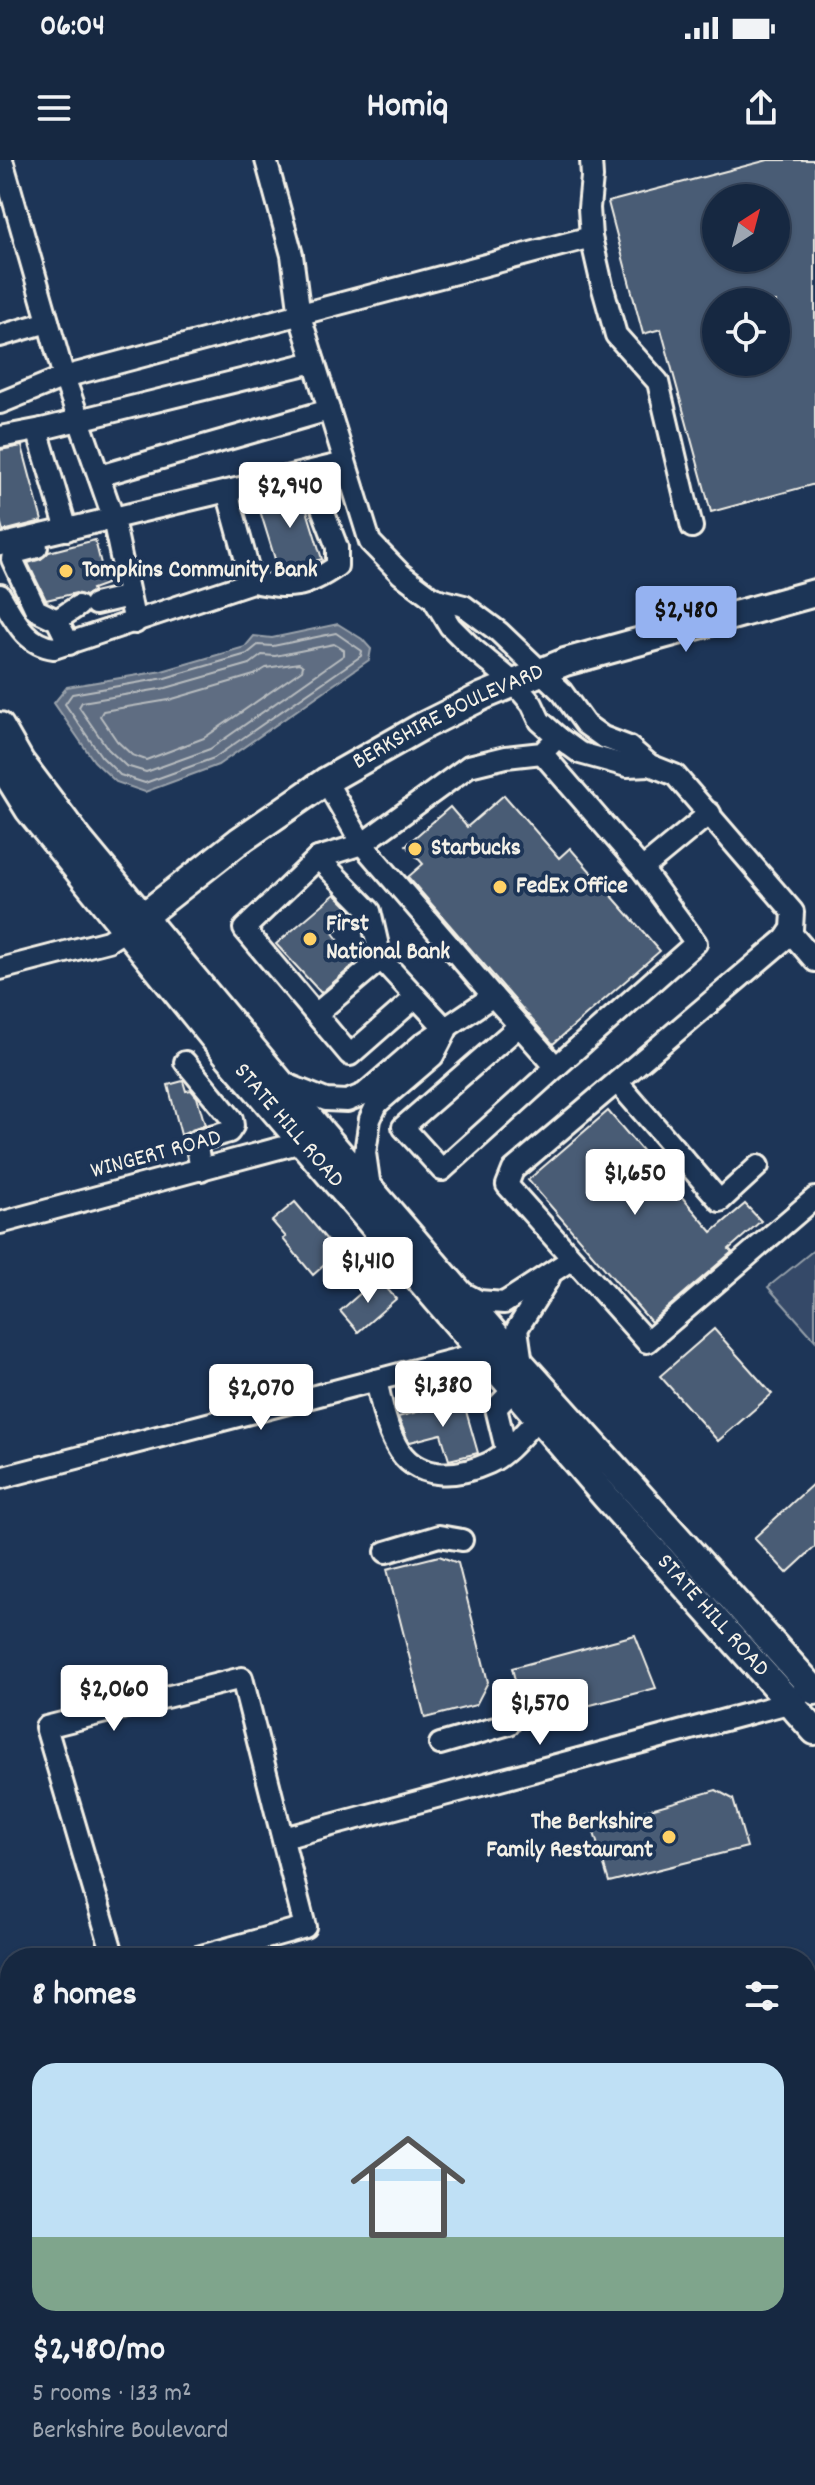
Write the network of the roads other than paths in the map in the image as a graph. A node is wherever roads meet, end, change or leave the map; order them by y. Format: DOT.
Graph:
graph roads {
  1 [pos="2,160"];
  2 [pos="266,160"];
  3 [pos="591,160"];
  4 [pos="591,237"];
  5 [pos="300,316"];
  6 [pos="48,322"];
  7 [pos="0,336"];
  8 [pos="314,362"];
  9 [pos="64,377"];
  10 [pos="41,385"];
  11 [pos="0,393"];
  12 [pos="0,403"];
  13 [pos="329,410"];
  14 [pos="79,420"];
  15 [pos="42,429"];
  16 [pos="0,437"];
  17 [pos="345,463"];
  18 [pos="308,472"];
  19 [pos="99,476"];
  20 [pos="227,491"];
  21 [pos="114,525"];
  22 [pos="692,527"];
  23 [pos="67,530"];
  24 [pos="5,552"];
  25 [pos="252,582"];
  26 [pos="815,593"];
  27 [pos="0,595"];
  28 [pos="129,596"];
  29 [pos="433,598"];
  30 [pos="57,620"];
  31 [pos="135,623"];
  32 [pos="69,644"];
  33 [pos="542,671"];
  34 [pos="513,682"];
  35 [pos="0,726"];
  36 [pos="558,737"];
  37 [pos="542,753"];
  38 [pos="0,763"];
  39 [pos="650,765"];
  40 [pos="326,781"];
  41 [pos="710,813"];
  42 [pos="362,844"];
  43 [pos="318,858"];
  44 [pos="642,869"];
  45 [pos="135,923"];
  46 [pos="790,932"];
  47 [pos="381,959"];
  48 [pos="815,961"];
  49 [pos="0,969"];
  50 [pos="493,996"];
  51 [pos="416,997"];
  52 [pos="316,1014"];
  53 [pos="519,1026"];
  54 [pos="446,1029"];
  55 [pos="185,1062"];
  56 [pos="556,1067"];
  57 [pos="281,1082"];
  58 [pos="617,1082"];
  59 [pos="313,1138"];
  60 [pos="758,1166"];
  61 [pos="201,1170"];
  62 [pos="370,1188"];
  63 [pos="815,1198"];
  64 [pos="0,1223"];
  65 [pos="572,1259"];
  66 [pos="551,1274"];
  67 [pos="458,1291"];
  68 [pos="491,1346"];
  69 [pos="518,1376"];
  70 [pos="376,1380"];
  71 [pos="539,1417"];
  72 [pos="506,1449"];
  73 [pos="0,1478"];
  74 [pos="462,1540"];
  75 [pos="386,1552"];
  76 [pos="814,1690"];
  77 [pos="788,1703"];
  78 [pos="509,1724"];
  79 [pos="815,1731"];
  80 [pos="440,1744"];
  81 [pos="283,1838"];
  82 [pos="111,1948"];
  83 [pos="230,1948"];
  1 -- 6 [label="street"];
  2 -- 5 [label="street"];
  3 -- 4 [label="street"];
  4 -- 5 [label="street"];
  4 -- 22 [label="street"];
  5 -- 8 [label="street"];
  5 -- 9 [label="street"];
  6 -- 7 [label="street"];
  6 -- 9 [label="street"];
  8 -- 13 [label="street"];
  8 -- 14 [label="street"];
  9 -- 10 [label="street"];
  9 -- 14 [label="street"];
  10 -- 11 [label="street"];
  10 -- 12 [label="street"];
  13 -- 17 [label="street"];
  13 -- 19 [label="street"];
  14 -- 15 [label="street"];
  14 -- 19 [label="street"];
  15 -- 16 [label="street"];
  15 -- 23 [label="street"];
  17 -- 18 [label="street"];
  17 -- 29 [label="street"];
  18 -- 20 [label="street"];
  18 -- 25 [label="street"];
  19 -- 21 [label="street"];
  20 -- 21 [label="street"];
  20 -- 25 [label="street"];
  21 -- 23 [label="street"];
  21 -- 24 [label="street"];
  21 -- 28 [label="street"];
  23 -- 24 [label="street"];
  24 -- 30 [label="street"];
  25 -- 31 [label="street"];
  26 -- 33 [label="main road, BERKSHIRE BOULEVARD"];
  27 -- 32 [label="street"];
  28 -- 30 [label="street"];
  28 -- 31 [label="street"];
  29 -- 33 [label="street"];
  29 -- 34 [label="street"];
  30 -- 32 [label="street"];
  31 -- 32 [label="street"];
  33 -- 34 [label="main road, BERKSHIRE BOULEVARD"];
  33 -- 39 [label="street"];
  34 -- 36 [label="street"];
  34 -- 40 [label="main road, BERKSHIRE BOULEVARD"];
  35 -- 45 [label="main road, STATE HILL ROAD"];
  36 -- 37 [label="street"];
  36 -- 39 [label="street"];
  37 -- 42 [label="street"];
  37 -- 44 [label="street"];
  38 -- 45 [label="main road, STATE HILL ROAD"];
  39 -- 41 [label="street"];
  40 -- 42 [label="street"];
  40 -- 45 [label="main road, BERKSHIRE BOULEVARD"];
  41 -- 44 [label="street"];
  41 -- 46 [label="street"];
  42 -- 43 [label="street"];
  42 -- 50 [label="street"];
  43 -- 47 [label="street"];
  43 -- 52 [label="street"];
  44 -- 56 [label="street"];
  45 -- 49 [label="street"];
  45 -- 57 [label="main road, STATE HILL ROAD"];
  45 -- 59 [label="main road, STATE HILL ROAD"];
  46 -- 48 [label="street"];
  46 -- 58 [label="street"];
  47 -- 51 [label="street"];
  47 -- 52 [label="street"];
  50 -- 53 [label="street"];
  50 -- 54 [label="street"];
  51 -- 52 [label="street"];
  51 -- 54 [label="street"];
  53 -- 56 [label="street"];
  53 -- 56 [label="street"];
  54 -- 57 [label="street"];
  54 -- 62 [label="street"];
  55 -- 61 [label="street"];
  57 -- 59 [label="main road, STATE HILL ROAD"];
  58 -- 60 [label="street"];
  58 -- 65 [label="street"];
  59 -- 61 [label="street, WINGERT ROAD"];
  59 -- 62 [label="main road, STATE HILL ROAD"];
  59 -- 68 [label="main road, STATE HILL ROAD"];
  61 -- 64 [label="street, WINGERT ROAD"];
  62 -- 67 [label="main road, STATE HILL ROAD"];
  63 -- 65 [label="street"];
  65 -- 66 [label="street"];
  66 -- 67 [label="street"];
  66 -- 69 [label="street"];
  67 -- 68 [label="main road, STATE HILL ROAD"];
  68 -- 69 [label="main road, STATE HILL ROAD"];
  68 -- 70 [label="street"];
  69 -- 71 [label="main road, STATE HILL ROAD"];
  69 -- 72 [label="street"];
  69 -- 76 [label="main road, STATE HILL ROAD"];
  70 -- 72 [label="street"];
  70 -- 73 [label="street"];
  71 -- 72 [label="street"];
  71 -- 77 [label="main road, STATE HILL ROAD"];
  74 -- 75 [label="street"];
  76 -- 77 [label="street"];
  77 -- 79 [label="main road, STATE HILL ROAD"];
  77 -- 81 [label="street"];
  78 -- 80 [label="street"];
  81 -- 82 [label="street"];
  81 -- 83 [label="street"];
}
